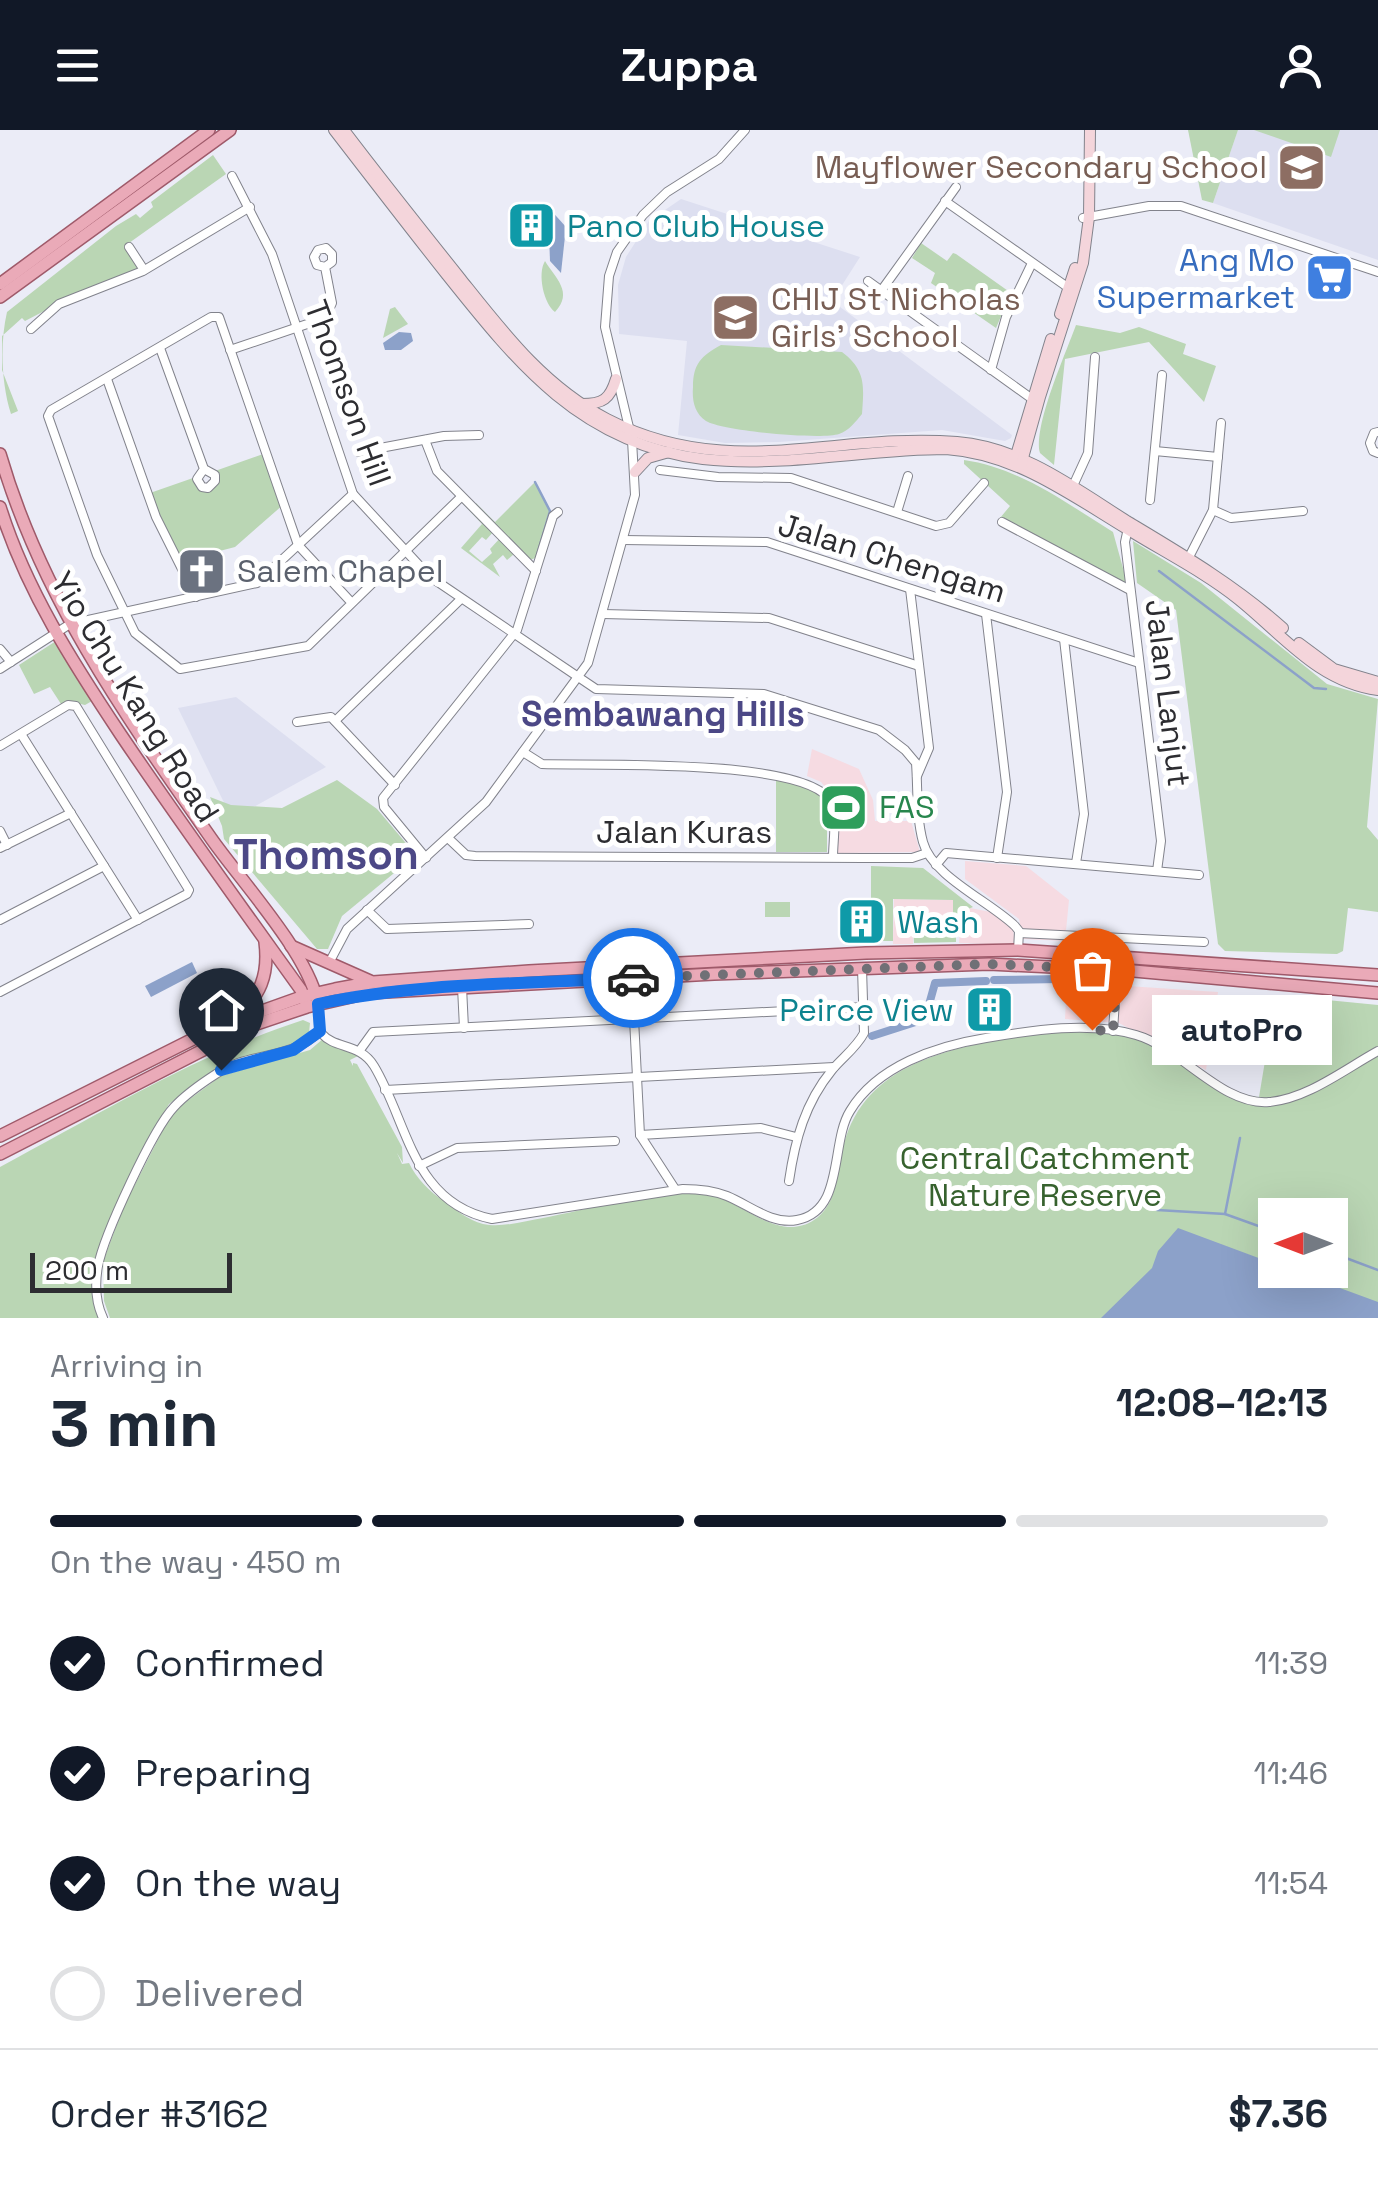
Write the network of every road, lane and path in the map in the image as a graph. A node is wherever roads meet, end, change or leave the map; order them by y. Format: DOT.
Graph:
graph roads {
  1 [pos="209,130"];
  2 [pos="230,130"];
  3 [pos="334,130"];
  4 [pos="344,130"];
  5 [pos="748,130"];
  6 [pos="1086,130"];
  7 [pos="232,176"];
  8 [pos="374,176"];
  9 [pos="956,187"];
  10 [pos="946,202"];
  11 [pos="250,208"];
  12 [pos="1086,217"];
  13 [pos="129,247"];
  14 [pos="1032,263"];
  15 [pos="326,267"];
  16 [pos="144,270"];
  17 [pos="1378,272"];
  18 [pos="868,281"];
  19 [pos="2,290"];
  20 [pos="1072,290"];
  21 [pos="882,291"];
  22 [pos="298,327"];
  23 [pos="31,329"];
  24 [pos="160,348"];
  25 [pos="230,350"];
  26 [pos="1096,356"];
  27 [pos="990,370"];
  28 [pos="1162,374"];
  29 [pos="107,379"];
  30 [pos="616,379"];
  31 [pos="1034,401"];
  32 [pos="581,404"];
  33 [pos="1222,422"];
  34 [pos="1378,432"];
  35 [pos="631,434"];
  36 [pos="479,435"];
  37 [pos="425,440"];
  38 [pos="1155,451"];
  39 [pos="359,452"];
  40 [pos="670,452"];
  41 [pos="1378,453"];
  42 [pos="0,454"];
  43 [pos="797,454"];
  44 [pos="1218,458"];
  45 [pos="1019,461"];
  46 [pos="204,470"];
  47 [pos="660,470"];
  48 [pos="636,472"];
  49 [pos="908,476"];
  50 [pos="798,480"];
  51 [pos="984,482"];
  52 [pos="1071,490"];
  53 [pos="353,494"];
  54 [pos="461,497"];
  55 [pos="1150,500"];
  56 [pos="0,507"];
  57 [pos="1213,510"];
  58 [pos="1303,511"];
  59 [pos="558,512"];
  60 [pos="897,512"];
  61 [pos="1002,522"];
  62 [pos="1129,526"];
  63 [pos="623,540"];
  64 [pos="298,545"];
  65 [pos="404,551"];
  66 [pos="1187,561"];
  67 [pos="536,571"];
  68 [pos="910,589"];
  69 [pos="1130,590"];
  70 [pos="196,597"];
  71 [pos="462,599"];
  72 [pos="352,602"];
  73 [pos="124,610"];
  74 [pos="603,614"];
  75 [pos="986,614"];
  76 [pos="70,624"];
  77 [pos="56,632"];
  78 [pos="515,634"];
  79 [pos="1064,640"];
  80 [pos="0,649"];
  81 [pos="11,662"];
  82 [pos="1140,663"];
  83 [pos="919,666"];
  84 [pos="0,669"];
  85 [pos="579,676"];
  86 [pos="1378,686"];
  87 [pos="335,721"];
  88 [pos="297,722"];
  89 [pos="22,734"];
  90 [pos="0,746"];
  91 [pos="523,752"];
  92 [pos="917,777"];
  93 [pos="394,785"];
  94 [pos="71,813"];
  95 [pos="0,831"];
  96 [pos="448,838"];
  97 [pos="4,847"];
  98 [pos="220,850"];
  99 [pos="927,853"];
  100 [pos="426,858"];
  101 [pos="833,858"];
  102 [pos="997,858"];
  103 [pos="1076,863"];
  104 [pos="936,865"];
  105 [pos="104,866"];
  106 [pos="1157,871"];
  107 [pos="1200,876"];
  108 [pos="224,883"];
  109 [pos="367,910"];
  110 [pos="0,920"];
  111 [pos="138,920"];
  112 [pos="529,924"];
  113 [pos="1022,934"];
  114 [pos="264,938"];
  115 [pos="1204,942"];
  116 [pos="288,944"];
  117 [pos="1023,950"];
  118 [pos="861,960"];
  119 [pos="329,963"];
  120 [pos="1018,964"];
  121 [pos="1117,970"];
  122 [pos="1374,973"];
  123 [pos="530,977"];
  124 [pos="373,982"];
  125 [pos="462,987"];
  126 [pos="0,992"];
  127 [pos="1378,992"];
  128 [pos="311,1000"];
  129 [pos="864,1007"];
  130 [pos="634,1019"];
  131 [pos="217,1027"];
  132 [pos="319,1027"];
  133 [pos="464,1028"];
  134 [pos="1113,1031"];
  135 [pos="360,1050"];
  136 [pos="1378,1051"];
  137 [pos="834,1068"];
  138 [pos="636,1077"];
  139 [pos="384,1090"];
  140 [pos="640,1135"];
  141 [pos="0,1136"];
  142 [pos="796,1137"];
  143 [pos="615,1140"];
  144 [pos="594,1142"];
  145 [pos="594,1153"];
  146 [pos="0,1154"];
  147 [pos="419,1166"];
  148 [pos="789,1181"];
  149 [pos="675,1189"];
  150 [pos="103,1318"];
  1 -- 19 [label="main road"];
  2 -- 19 [label="main road"];
  3 -- 8 [label="main road"];
  4 -- 8 [label="main road"];
  5 -- 30 [label="street"];
  6 -- 12 [label="main road"];
  7 -- 11 [label="street, Thomson Hill"];
  8 -- 32 [label="main road"];
  8 -- 35 [label="main road"];
  9 -- 10 [label="street"];
  10 -- 14 [label="street"];
  10 -- 21 [label="street"];
  11 -- 16 [label="street"];
  11 -- 22 [label="street, Thomson Hill"];
  12 -- 17 [label="street"];
  12 -- 20 [label="main road"];
  13 -- 16 [label="street"];
  14 -- 20 [label="street"];
  14 -- 27 [label="street"];
  15 -- 22 [label="street"];
  16 -- 23 [label="street"];
  18 -- 21 [label="street"];
  20 -- 31 [label="main road"];
  21 -- 27 [label="street"];
  22 -- 25 [label="street"];
  22 -- 53 [label="street, Thomson Hill"];
  24 -- 25 [label="street"];
  24 -- 29 [label="street"];
  24 -- 46 [label="street"];
  25 -- 64 [label="street"];
  26 -- 52 [label="street"];
  27 -- 31 [label="street"];
  28 -- 38 [label="street"];
  29 -- 70 [label="street"];
  29 -- 73 [label="street"];
  30 -- 32 [label="main road"];
  30 -- 35 [label="street"];
  31 -- 45 [label="main road"];
  32 -- 35 [label="main road"];
  33 -- 44 [label="street"];
  34 -- 41 [label="street"];
  35 -- 40 [label="main road"];
  35 -- 43 [label="main road"];
  35 -- 48 [label="street"];
  36 -- 37 [label="street"];
  37 -- 39 [label="street"];
  37 -- 54 [label="street"];
  38 -- 44 [label="street"];
  38 -- 55 [label="street"];
  40 -- 43 [label="main road"];
  40 -- 48 [label="main road"];
  42 -- 76 [label="main road, Yio Chu Kang Road"];
  43 -- 45 [label="main road"];
  43 -- 50 [label="street"];
  44 -- 57 [label="street"];
  45 -- 52 [label="main road"];
  47 -- 50 [label="street"];
  48 -- 63 [label="street"];
  49 -- 60 [label="street"];
  50 -- 60 [label="street"];
  51 -- 60 [label="street"];
  52 -- 62 [label="main road"];
  53 -- 64 [label="street"];
  53 -- 65 [label="street, Thomson Hill"];
  54 -- 65 [label="street"];
  54 -- 67 [label="street"];
  56 -- 77 [label="main road, Yio Chu Kang Road"];
  57 -- 58 [label="street"];
  57 -- 66 [label="street"];
  59 -- 67 [label="street"];
  61 -- 69 [label="street"];
  62 -- 66 [label="main road"];
  62 -- 69 [label="street, Jalan Lanjut"];
  63 -- 68 [label="street, Jalan Chengam"];
  63 -- 74 [label="street"];
  64 -- 70 [label="street"];
  64 -- 72 [label="street"];
  65 -- 71 [label="street, Thomson Hill"];
  65 -- 72 [label="street"];
  66 -- 86 [label="main road"];
  67 -- 78 [label="street"];
  68 -- 75 [label="street, Jalan Chengam"];
  68 -- 83 [label="street"];
  69 -- 82 [label="street, Jalan Lanjut"];
  70 -- 73 [label="street"];
  71 -- 78 [label="street, Thomson Hill"];
  71 -- 87 [label="street"];
  72 -- 73 [label="street"];
  73 -- 76 [label="street"];
  74 -- 83 [label="street"];
  74 -- 85 [label="street"];
  75 -- 79 [label="street, Jalan Chengam"];
  75 -- 102 [label="street"];
  76 -- 77 [label="street"];
  76 -- 98 [label="main road, Yio Chu Kang Road"];
  77 -- 81 [label="street"];
  77 -- 108 [label="main road, Yio Chu Kang Road"];
  78 -- 85 [label="street, Thomson Hill"];
  78 -- 93 [label="street"];
  79 -- 82 [label="street, Jalan Chengam"];
  79 -- 103 [label="street"];
  80 -- 81 [label="street"];
  81 -- 84 [label="street"];
  82 -- 106 [label="street, Jalan Lanjut"];
  83 -- 92 [label="street"];
  85 -- 91 [label="street"];
  85 -- 92 [label="street, Thomson Hill"];
  87 -- 88 [label="street"];
  87 -- 93 [label="street"];
  89 -- 90 [label="street"];
  89 -- 94 [label="street"];
  89 -- 111 [label="street"];
  91 -- 96 [label="street"];
  91 -- 101 [label="street"];
  92 -- 99 [label="street"];
  93 -- 100 [label="street"];
  94 -- 97 [label="street"];
  94 -- 105 [label="street"];
  95 -- 97 [label="street"];
  96 -- 100 [label="street"];
  96 -- 101 [label="street, Jalan Kuras"];
  98 -- 108 [label="main road"];
  98 -- 116 [label="main road, Yio Chu Kang Road"];
  99 -- 101 [label="street, Jalan Kuras"];
  99 -- 104 [label="street"];
  100 -- 109 [label="street"];
  102 -- 103 [label="street"];
  102 -- 104 [label="street"];
  103 -- 106 [label="street"];
  104 -- 113 [label="street"];
  105 -- 110 [label="street"];
  105 -- 111 [label="street"];
  106 -- 107 [label="street"];
  108 -- 114 [label="main road, Yio Chu Kang Road"];
  109 -- 112 [label="street"];
  109 -- 119 [label="street"];
  111 -- 126 [label="street"];
  113 -- 115 [label="street"];
  113 -- 117 [label="street"];
  114 -- 128 [label="main road, Yio Chu Kang Road"];
  114 -- 131 [label="main road"];
  116 -- 119 [label="main road"];
  116 -- 128 [label="main road, Yio Chu Kang Road"];
  117 -- 118 [label="main road"];
  117 -- 120 [label="street"];
  117 -- 122 [label="main road"];
  118 -- 120 [label="main road"];
  118 -- 123 [label="main road"];
  118 -- 129 [label="street"];
  119 -- 124 [label="main road"];
  120 -- 121 [label="main road"];
  121 -- 127 [label="main road"];
  121 -- 134 [label="street"];
  123 -- 124 [label="main road"];
  123 -- 125 [label="main road"];
  124 -- 128 [label="main road"];
  125 -- 128 [label="main road"];
  125 -- 133 [label="street"];
  128 -- 131 [label="main road"];
  128 -- 132 [label="street"];
  128 -- 146 [label="main road"];
  129 -- 130 [label="street"];
  129 -- 137 [label="street"];
  130 -- 133 [label="street"];
  130 -- 138 [label="street"];
  131 -- 141 [label="main road"];
  132 -- 135 [label="street"];
  132 -- 150 [label="street"];
  133 -- 135 [label="street"];
  134 -- 136 [label="street"];
  134 -- 149 [label="street"];
  135 -- 139 [label="street"];
  137 -- 138 [label="street"];
  137 -- 142 [label="street"];
  138 -- 139 [label="street"];
  138 -- 140 [label="street"];
  139 -- 147 [label="street"];
  140 -- 142 [label="street"];
  140 -- 149 [label="street"];
  142 -- 148 [label="street"];
  143 -- 144 [label="street"];
  144 -- 145 [label="street"];
  144 -- 147 [label="street"];
  147 -- 149 [label="street"];
}
